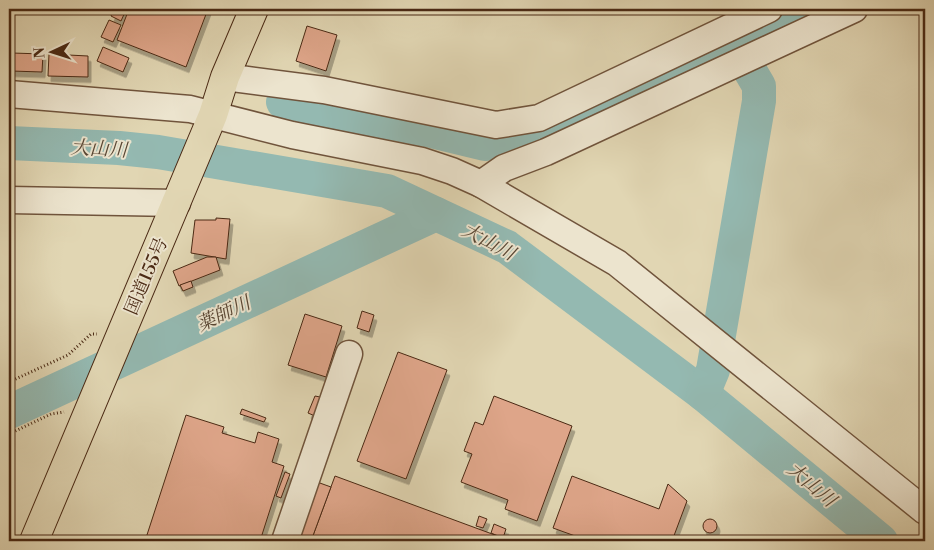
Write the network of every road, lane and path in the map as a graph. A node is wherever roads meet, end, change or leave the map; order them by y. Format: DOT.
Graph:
graph roads {
  1 [pos="254,9"];
  2 [pos="769,9"];
  3 [pos="854,9"];
  4 [pos="225,77"];
  5 [pos="9,94"];
  6 [pos="213,116"];
  7 [pos="481,184"];
  8 [pos="9,200"];
  9 [pos="176,202"];
  10 [pos="122,333"];
  11 [pos="349,354"];
  12 [pos="9,382"];
  13 [pos="90,408"];
  14 [pos="9,434"];
  15 [pos="925,511"];
  16 [pos="34,541"];
  17 [pos="285,541"];
  1 -- 4 [label="highway, 国道155号"];
  2 -- 4 [label="street"];
  3 -- 7 [label="street"];
  4 -- 6 [label="highway, 国道155号"];
  5 -- 6 [label="street"];
  6 -- 7 [label="street"];
  6 -- 9 [label="highway, 国道155号"];
  7 -- 15 [label="street"];
  8 -- 9 [label="street"];
  9 -- 10 [label="highway, 国道155号"];
  10 -- 12 [label="path"];
  10 -- 13 [label="highway, 国道155号"];
  11 -- 17 [label="street"];
  13 -- 14 [label="path"];
  13 -- 16 [label="highway, 国道155号"];
}
